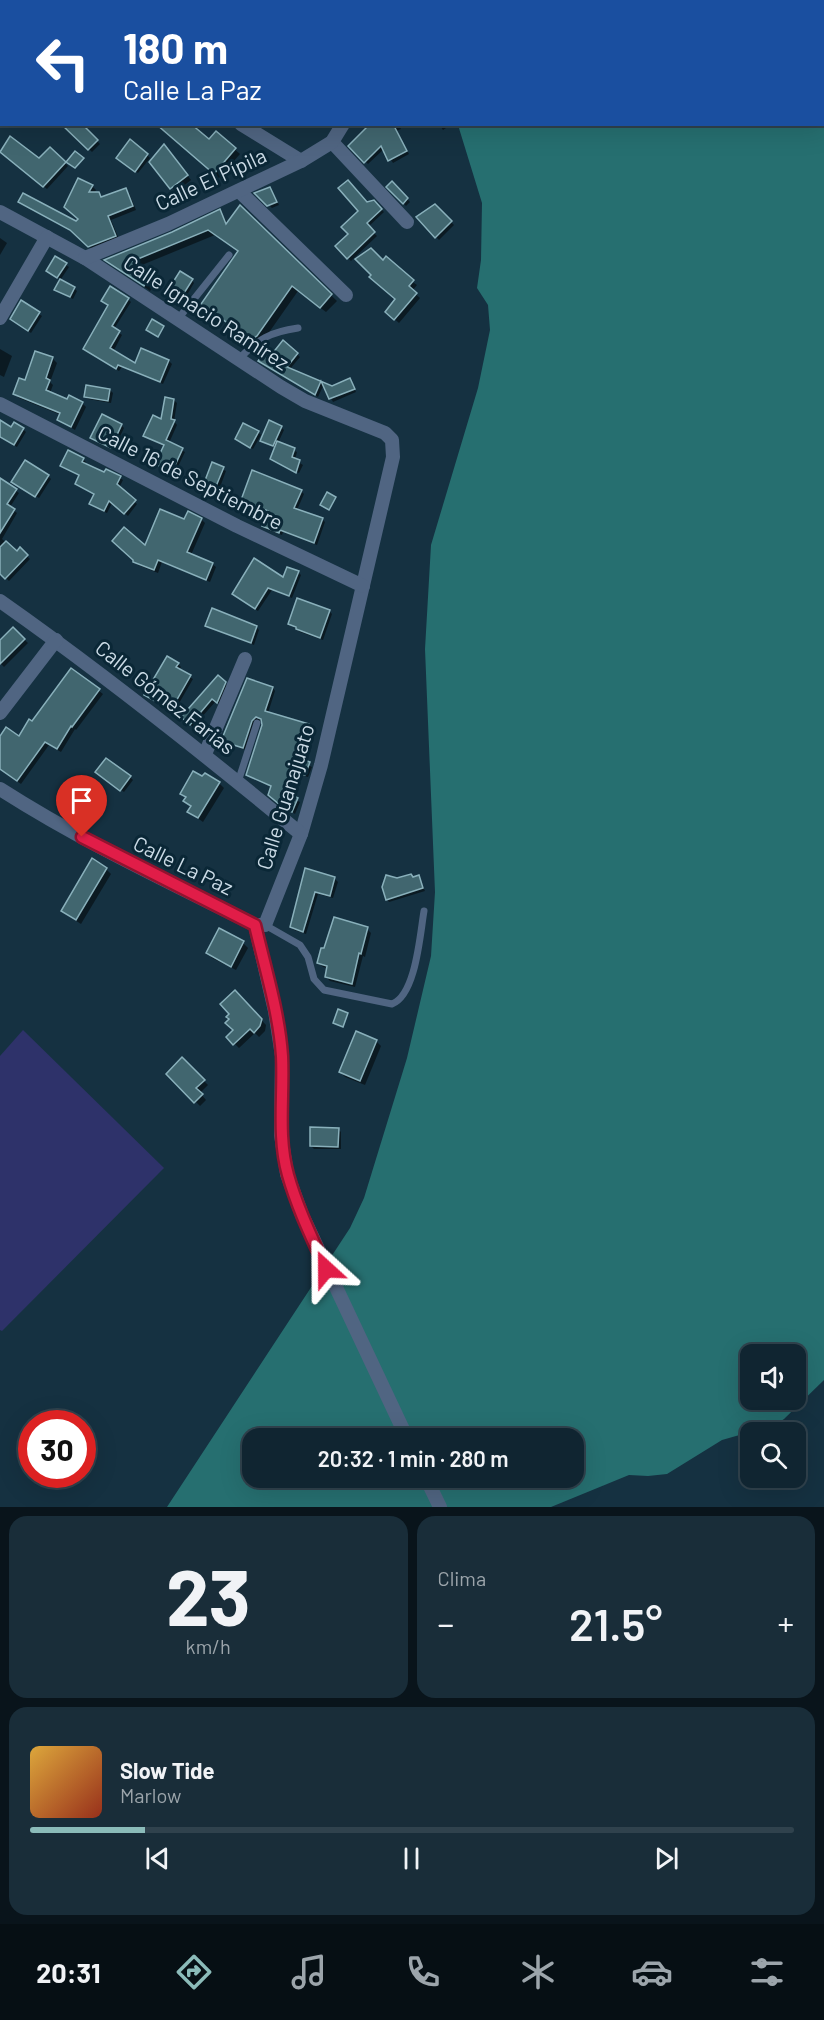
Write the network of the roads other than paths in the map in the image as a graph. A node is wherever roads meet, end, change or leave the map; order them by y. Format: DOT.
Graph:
graph roads {
  1 [pos="244,126"];
  2 [pos="342,126"];
  3 [pos="332,142"];
  4 [pos="301,161"];
  5 [pos="239,191"];
  6 [pos="0,212"];
  7 [pos="407,222"];
  8 [pos="47,237"];
  9 [pos="229,255"];
  10 [pos="85,258"];
  11 [pos="346,296"];
  12 [pos="0,318"];
  13 [pos="178,319"];
  14 [pos="298,328"];
  15 [pos="238,360"];
  16 [pos="0,404"];
  17 [pos="392,440"];
  18 [pos="363,586"];
  19 [pos="0,601"];
  20 [pos="56,640"];
  21 [pos="244,658"];
  22 [pos="0,713"];
  23 [pos="257,723"];
  24 [pos="204,754"];
  25 [pos="238,782"];
  26 [pos="0,789"];
  27 [pos="301,834"];
  28 [pos="424,911"];
  29 [pos="260,925"];
  30 [pos="402,1428"];
  31 [pos="431,1488"];
  32 [pos="440,1507"];
  1 -- 4 [label="street"];
  2 -- 3 [label="street, Calle El Pípila"];
  3 -- 4 [label="street, Calle El Pípila"];
  3 -- 7 [label="street"];
  4 -- 5 [label="street, Calle El Pípila"];
  5 -- 10 [label="street, Calle El Pípila"];
  5 -- 11 [label="street"];
  6 -- 8 [label="street, Calle Ignacio Ramírez"];
  8 -- 10 [label="street, Calle Ignacio Ramírez"];
  8 -- 12 [label="street"];
  9 -- 13 [label="lane"];
  10 -- 13 [label="street, Calle Ignacio Ramírez"];
  13 -- 15 [label="street, Calle Ignacio Ramírez"];
  14 -- 15 [label="lane"];
  15 -- 17 [label="street, Calle Ignacio Ramírez"];
  16 -- 18 [label="street, Calle 16 de Septiembre"];
  17 -- 18 [label="street, Calle Guanajuato"];
  18 -- 27 [label="street, Calle Guanajuato"];
  19 -- 20 [label="street, Calle Gómez Farias"];
  20 -- 22 [label="street"];
  20 -- 24 [label="street, Calle Gómez Farias"];
  21 -- 24 [label="street"];
  23 -- 25 [label="lane"];
  24 -- 25 [label="street, Calle Gómez Farias"];
  25 -- 27 [label="street, Calle Gómez Farias"];
  26 -- 29 [label="street, Calle La Paz"];
  27 -- 29 [label="street, Calle Guanajuato"];
  28 -- 29 [label="lane"];
  29 -- 30 [label="street"];
  31 -- 32 [label="street"];
}
